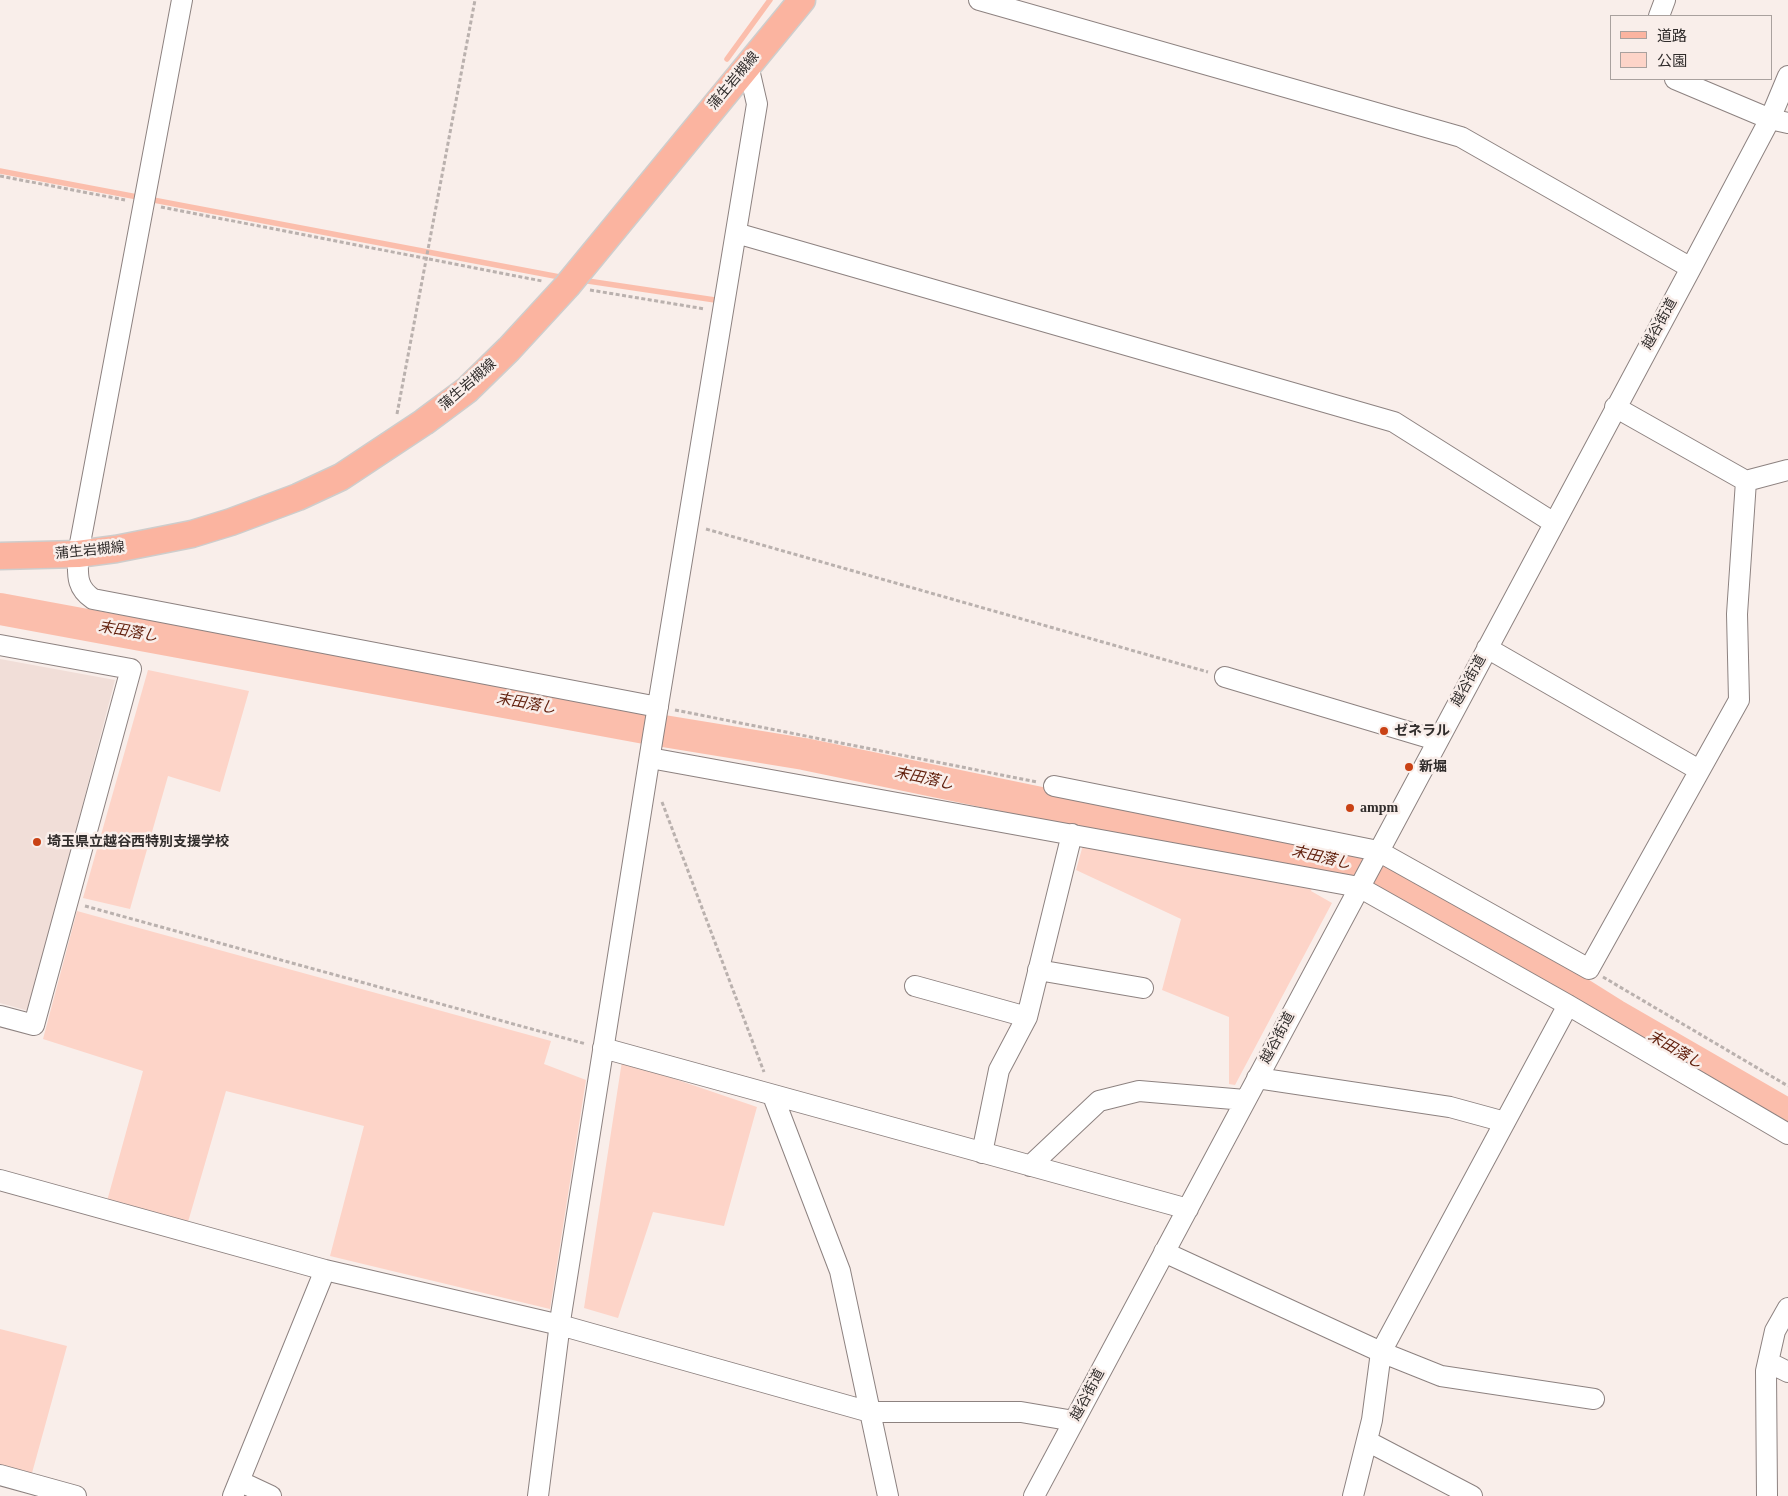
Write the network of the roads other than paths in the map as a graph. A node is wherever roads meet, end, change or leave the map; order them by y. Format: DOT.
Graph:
graph roads {
  1 [pos="182,0"];
  2 [pos="802,0"];
  3 [pos="979,0"];
  4 [pos="1665,0"];
  5 [pos="1660,15"];
  6 [pos="748,65"];
  7 [pos="1788,76"];
  8 [pos="1677,80"];
  9 [pos="1779,121"];
  10 [pos="736,233"];
  11 [pos="1691,268"];
  12 [pos="1615,407"];
  13 [pos="1788,470"];
  14 [pos="1746,481"];
  15 [pos="1554,523"];
  16 [pos="78,554"];
  17 [pos="0,556"];
  18 [pos="0,645"];
  19 [pos="1487,648"];
  20 [pos="1225,677"];
  21 [pos="658,707"];
  22 [pos="1436,740"];
  23 [pos="648,766"];
  24 [pos="1699,770"];
  25 [pos="1054,786"];
  26 [pos="1072,834"];
  27 [pos="1378,851"];
  28 [pos="1359,887"];
  29 [pos="1038,970"];
  30 [pos="915,986"];
  31 [pos="1142,988"];
  32 [pos="1568,1004"];
  33 [pos="0,1016"];
  34 [pos="1027,1017"];
  35 [pos="603,1048"];
  36 [pos="1257,1078"];
  37 [pos="773,1096"];
  38 [pos="1245,1100"];
  39 [pos="1506,1122"];
  40 [pos="1788,1134"];
  41 [pos="982,1153"];
  42 [pos="1030,1166"];
  43 [pos="0,1180"];
  44 [pos="1188,1209"];
  45 [pos="1164,1252"];
  46 [pos="325,1270"];
  47 [pos="1788,1308"];
  48 [pos="560,1325"];
  49 [pos="1381,1352"];
  50 [pos="1768,1362"];
  51 [pos="1788,1372"];
  52 [pos="1594,1399"];
  53 [pos="870,1412"];
  54 [pos="1074,1421"];
  55 [pos="1366,1441"];
  56 [pos="0,1475"];
  57 [pos="236,1488"];
  58 [pos="76,1496"];
  59 [pos="271,1496"];
  60 [pos="538,1496"];
  61 [pos="888,1496"];
  62 [pos="1034,1496"];
  63 [pos="1353,1496"];
  64 [pos="1472,1496"];
  65 [pos="1767,1496"];
  1 -- 16 [label="street"];
  2 -- 6 [label="main road, 蒲生岩槻線"];
  3 -- 11 [label="street"];
  4 -- 5 [label="street"];
  6 -- 10 [label="street"];
  6 -- 16 [label="main road, 蒲生岩槻線"];
  7 -- 9 [label="street, 越谷街道"];
  8 -- 9 [label="street"];
  9 -- 11 [label="street, 越谷街道"];
  10 -- 15 [label="street"];
  10 -- 21 [label="street"];
  11 -- 12 [label="street, 越谷街道"];
  12 -- 14 [label="street"];
  12 -- 15 [label="street, 越谷街道"];
  13 -- 14 [label="street"];
  14 -- 24 [label="street"];
  15 -- 19 [label="street, 越谷街道"];
  16 -- 17 [label="main road, 蒲生岩槻線"];
  16 -- 21 [label="street"];
  18 -- 33 [label="street"];
  19 -- 22 [label="street, 越谷街道"];
  19 -- 24 [label="street"];
  20 -- 22 [label="street"];
  21 -- 23 [label="street"];
  22 -- 27 [label="street, 越谷街道"];
  23 -- 26 [label="street"];
  23 -- 35 [label="street"];
  24 -- 27 [label="street"];
  25 -- 27 [label="street"];
  26 -- 28 [label="street"];
  26 -- 29 [label="street"];
  27 -- 28 [label="street, 越谷街道"];
  28 -- 32 [label="street"];
  28 -- 36 [label="street, 越谷街道"];
  29 -- 31 [label="street"];
  29 -- 34 [label="street"];
  30 -- 34 [label="street"];
  32 -- 39 [label="street"];
  32 -- 40 [label="street"];
  34 -- 41 [label="street"];
  35 -- 37 [label="street"];
  35 -- 48 [label="street"];
  36 -- 38 [label="street, 越谷街道"];
  36 -- 39 [label="street"];
  37 -- 41 [label="street"];
  37 -- 53 [label="street"];
  38 -- 42 [label="street"];
  38 -- 44 [label="street, 越谷街道"];
  39 -- 49 [label="street"];
  41 -- 42 [label="street"];
  42 -- 44 [label="street"];
  43 -- 46 [label="street"];
  44 -- 45 [label="street, 越谷街道"];
  45 -- 49 [label="street"];
  45 -- 54 [label="street, 越谷街道"];
  46 -- 48 [label="street"];
  46 -- 57 [label="street"];
  47 -- 50 [label="street"];
  48 -- 53 [label="street"];
  48 -- 60 [label="street"];
  49 -- 52 [label="street"];
  49 -- 55 [label="street"];
  50 -- 51 [label="street"];
  50 -- 65 [label="street"];
  53 -- 54 [label="street"];
  53 -- 61 [label="street"];
  54 -- 62 [label="street, 越谷街道"];
  55 -- 63 [label="street"];
  55 -- 64 [label="street"];
  56 -- 58 [label="street"];
  57 -- 59 [label="street"];
}
